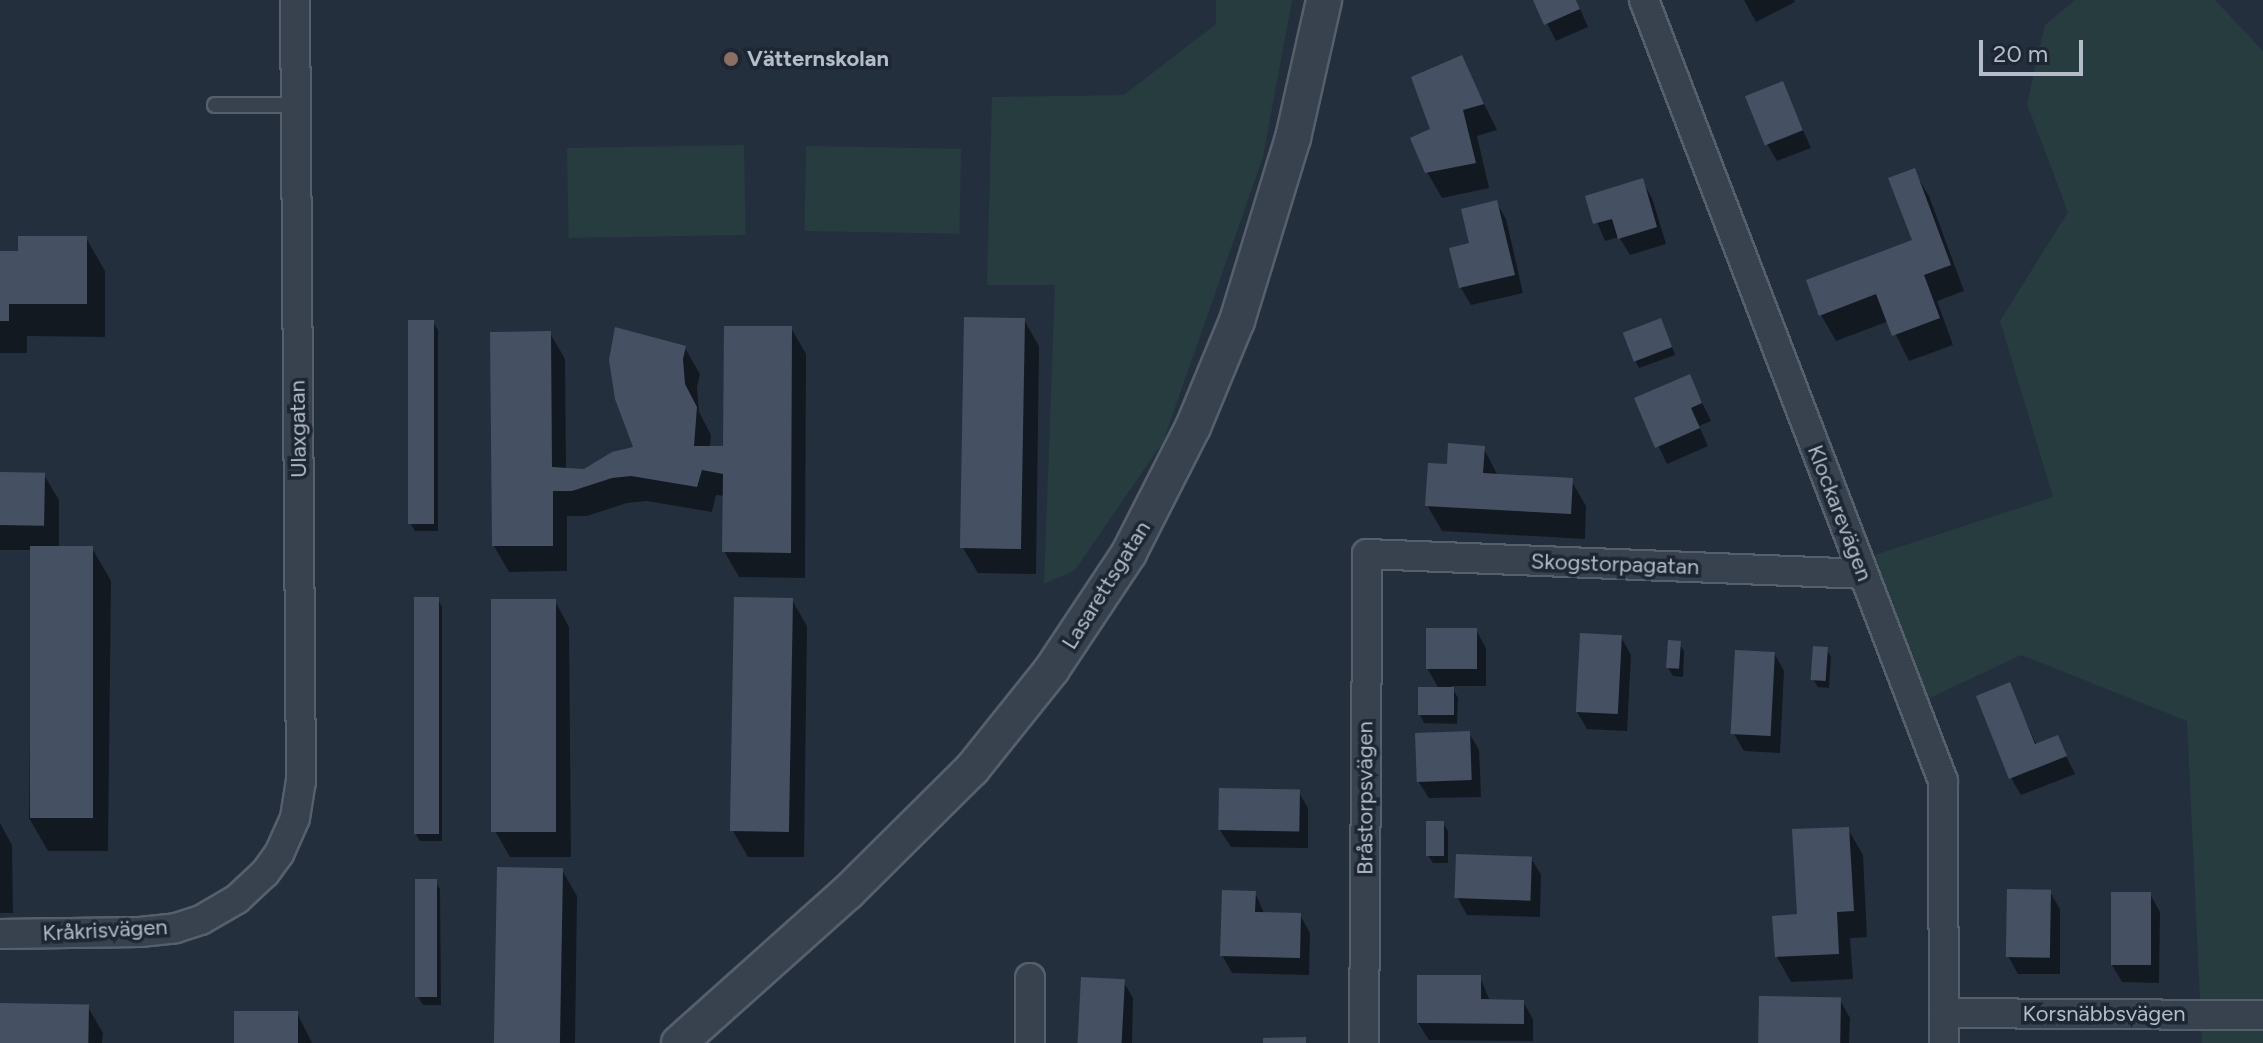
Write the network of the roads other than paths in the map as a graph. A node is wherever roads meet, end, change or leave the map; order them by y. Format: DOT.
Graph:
graph roads {
  1 [pos="295,0"];
  2 [pos="1324,0"];
  3 [pos="1644,0"];
  4 [pos="215,105"];
  5 [pos="296,105"];
  6 [pos="1367,554"];
  7 [pos="1863,574"];
  8 [pos="279,854"];
  9 [pos="0,934"];
  10 [pos="1030,978"];
  11 [pos="1944,1013"];
  12 [pos="2263,1015"];
  13 [pos="679,1043"];
  14 [pos="1030,1043"];
  15 [pos="1364,1043"];
  16 [pos="1944,1043"];
  1 -- 5 [label="street, Ulaxgatan"];
  2 -- 13 [label="street, Lasarettsgatan"];
  3 -- 7 [label="street, Klockarevägen"];
  4 -- 5 [label="lane"];
  5 -- 8 [label="street, Ulaxgatan"];
  6 -- 7 [label="street, Skogstorpagatan"];
  6 -- 15 [label="street, Bråstorpsvägen"];
  7 -- 11 [label="street, Klockarevägen"];
  8 -- 9 [label="street, Kråkrisvägen"];
  10 -- 14 [label="street"];
  11 -- 12 [label="street, Korsnäbbsvägen"];
  11 -- 16 [label="street, Klockarevägen"];
}
